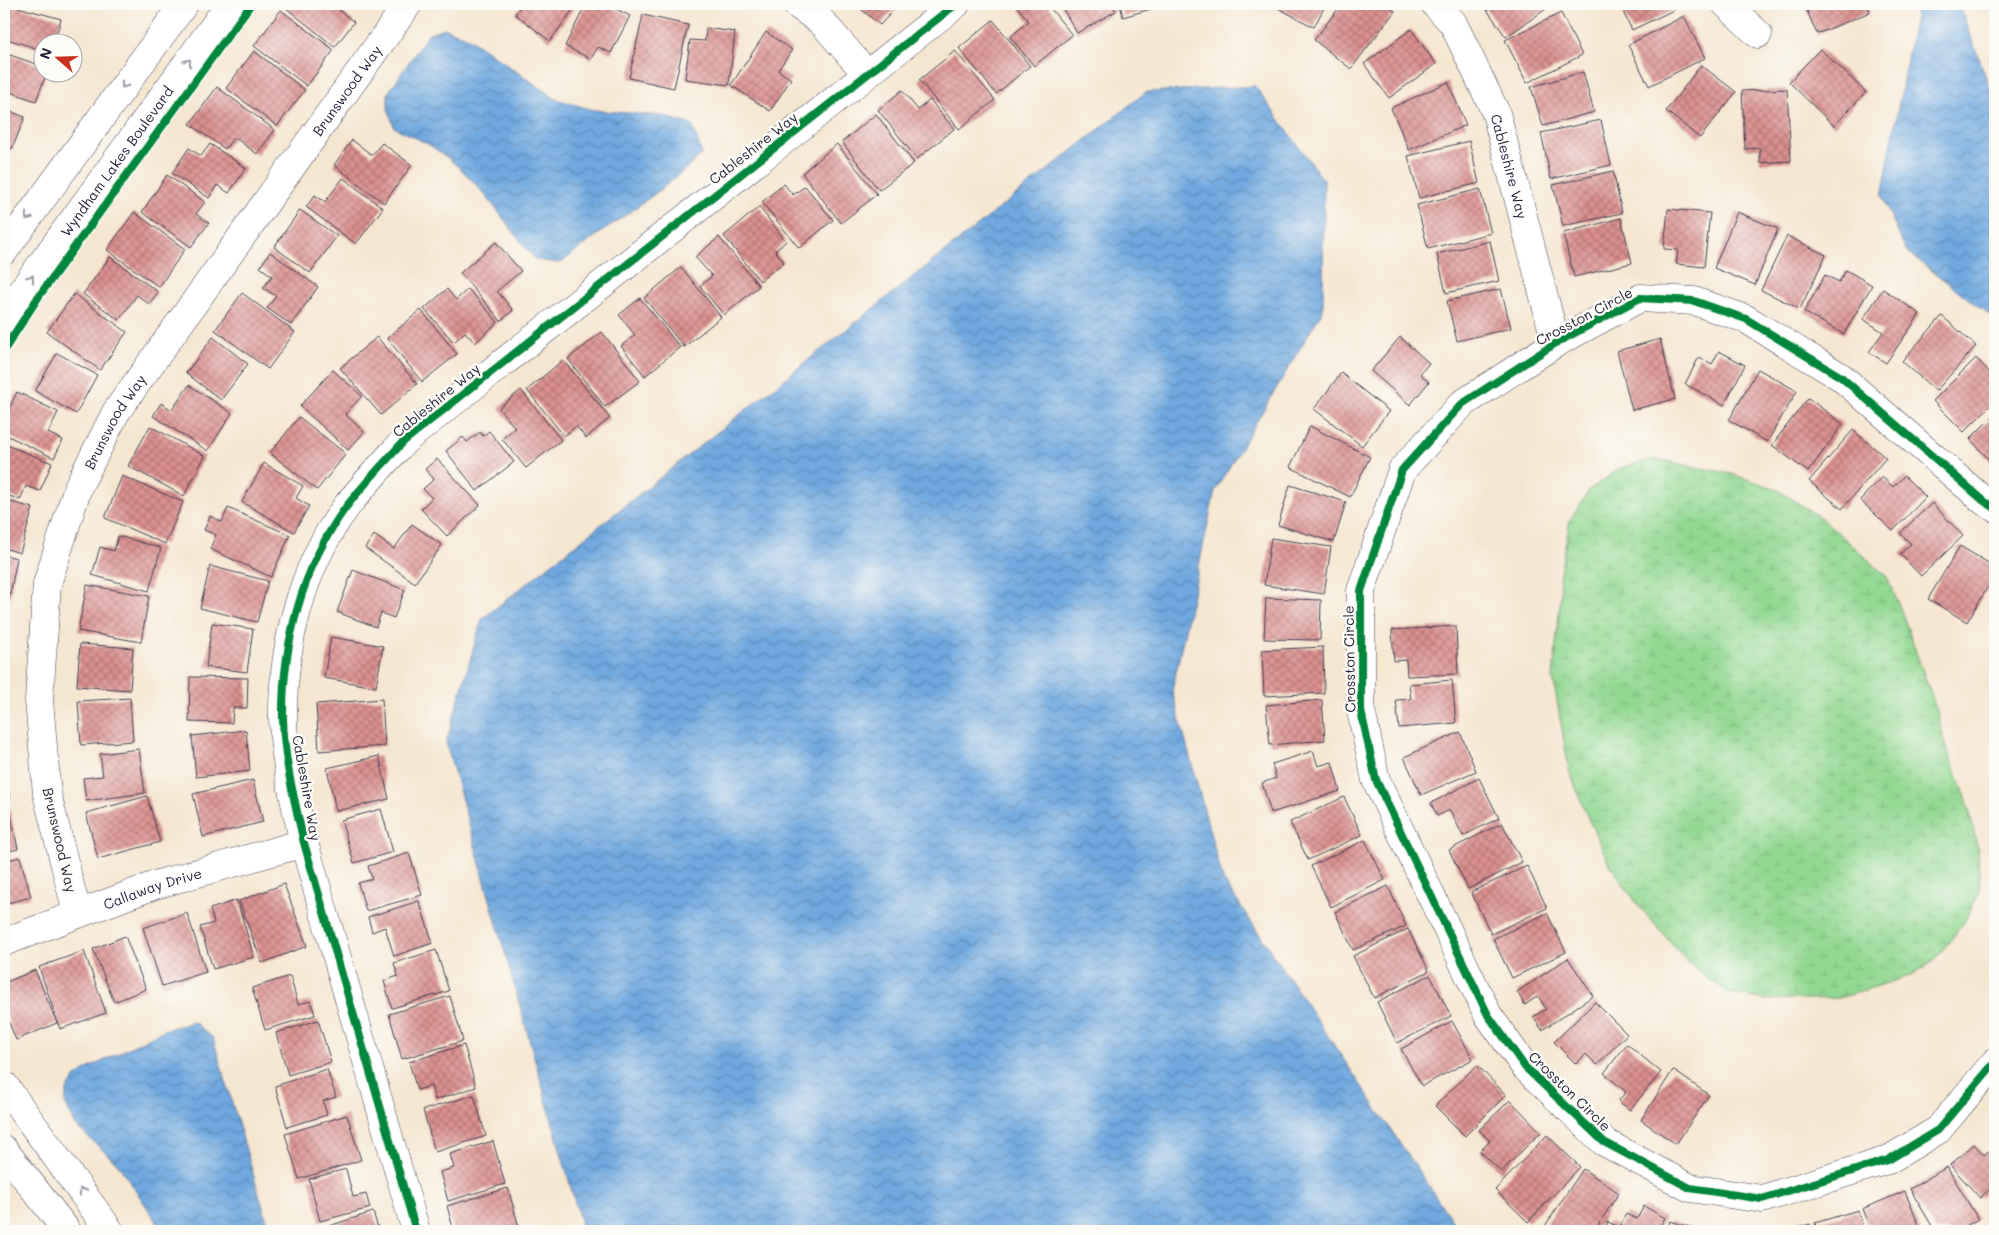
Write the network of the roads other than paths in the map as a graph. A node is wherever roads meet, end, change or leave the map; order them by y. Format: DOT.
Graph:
graph roads {
  1 [pos="184,4"];
  2 [pos="230,4"];
  3 [pos="408,4"];
  4 [pos="796,4"];
  5 [pos="956,4"];
  6 [pos="1436,4"];
  7 [pos="1726,4"];
  8 [pos="1758,34"];
  9 [pos="867,74"];
  10 [pos="4,251"];
  11 [pos="4,319"];
  12 [pos="1556,343"];
  13 [pos="1995,508"];
  14 [pos="304,843"];
  15 [pos="77,913"];
  16 [pos="4,942"];
  17 [pos="1995,1062"];
  18 [pos="4,1085"];
  19 [pos="4,1150"];
  20 [pos="67,1231"];
  21 [pos="110,1231"];
  22 [pos="416,1231"];
  1 -- 10 [label="street, one-way"];
  11 -- 2 [label="street, Wyndham Lakes Boulevard, one-way"];
  3 -- 15 [label="street, Brunswood Way"];
  4 -- 9 [label="street"];
  5 -- 9 [label="street, Cableshire Way"];
  6 -- 12 [label="street, Cableshire Way"];
  7 -- 8 [label="street"];
  9 -- 14 [label="street, Cableshire Way"];
  12 -- 13 [label="street, Crosston Circle"];
  12 -- 17 [label="street, Crosston Circle"];
  14 -- 15 [label="street, Callaway Drive"];
  14 -- 22 [label="street, Cableshire Way"];
  15 -- 16 [label="street, Callaway Drive"];
  21 -- 18 [label="street, one-way"];
  19 -- 20 [label="street"];
}
